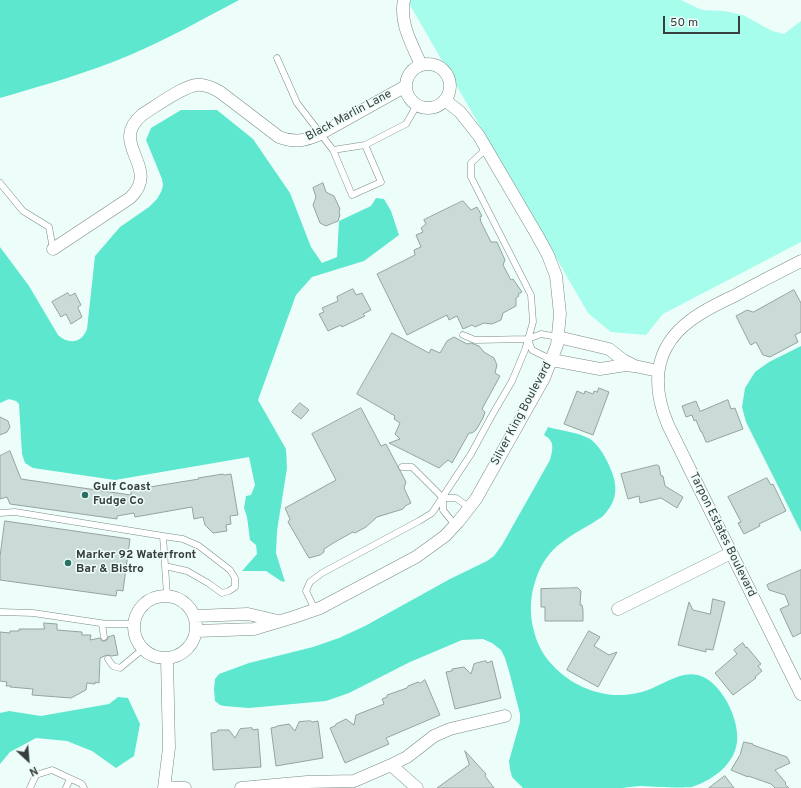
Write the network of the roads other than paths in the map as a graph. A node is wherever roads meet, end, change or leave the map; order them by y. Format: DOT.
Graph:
graph roads {
  1 [pos="404,0"];
  2 [pos="277,58"];
  3 [pos="421,65"];
  4 [pos="406,86"];
  5 [pos="445,100"];
  6 [pos="418,105"];
  7 [pos="321,133"];
  8 [pos="365,145"];
  9 [pos="487,148"];
  10 [pos="333,150"];
  11 [pos="0,183"];
  12 [pos="53,249"];
  13 [pos="801,260"];
  14 [pos="463,335"];
  15 [pos="558,337"];
  16 [pos="528,339"];
  17 [pos="552,360"];
  18 [pos="635,366"];
  19 [pos="658,371"];
  20 [pos="402,466"];
  21 [pos="443,498"];
  22 [pos="470,508"];
  23 [pos="0,513"];
  24 [pos="455,525"];
  25 [pos="163,536"];
  26 [pos="731,553"];
  27 [pos="165,566"];
  28 [pos="167,595"];
  29 [pos="618,609"];
  30 [pos="315,610"];
  31 [pos="0,612"];
  32 [pos="195,616"];
  33 [pos="279,621"];
  34 [pos="102,624"];
  35 [pos="134,624"];
  36 [pos="197,631"];
  37 [pos="104,637"];
  38 [pos="143,649"];
  39 [pos="167,658"];
  40 [pos="108,659"];
  41 [pos="801,694"];
  42 [pos="505,716"];
  43 [pos="391,765"];
  44 [pos="70,779"];
  45 [pos="164,787"];
  46 [pos="30,788"];
  47 [pos="66,788"];
  48 [pos="84,788"];
  49 [pos="185,788"];
  50 [pos="241,788"];
  51 [pos="417,788"];
  1 -- 3 [label="street"];
  2 -- 7 [label="lane"];
  3 -- 4 [label="street"];
  3 -- 5 [label="street"];
  4 -- 6 [label="street"];
  4 -- 7 [label="street, Black Marlin Lane"];
  5 -- 6 [label="street"];
  5 -- 9 [label="street, Silver King Boulevard"];
  6 -- 8 [label="lane"];
  7 -- 10 [label="lane"];
  7 -- 12 [label="street, Black Marlin Lane"];
  8 -- 10 [label="lane"];
  8 -- 10 [label="lane"];
  9 -- 15 [label="street, Silver King Boulevard"];
  9 -- 16 [label="lane"];
  11 -- 12 [label="lane"];
  13 -- 19 [label="street, Tarpon Estates Boulevard"];
  14 -- 16 [label="lane"];
  15 -- 16 [label="lane"];
  15 -- 17 [label="street, Silver King Boulevard"];
  15 -- 18 [label="street"];
  16 -- 17 [label="lane"];
  16 -- 21 [label="lane"];
  17 -- 18 [label="street"];
  17 -- 22 [label="street, Silver King Boulevard"];
  18 -- 19 [label="street"];
  19 -- 26 [label="street, Tarpon Estates Boulevard"];
  20 -- 21 [label="lane"];
  21 -- 22 [label="lane"];
  21 -- 24 [label="lane"];
  21 -- 30 [label="lane"];
  22 -- 24 [label="street, Silver King Boulevard"];
  23 -- 25 [label="lane"];
  24 -- 30 [label="street, Silver King Boulevard"];
  25 -- 27 [label="lane"];
  25 -- 27 [label="lane"];
  26 -- 29 [label="street"];
  26 -- 41 [label="street, Tarpon Estates Boulevard"];
  27 -- 28 [label="lane"];
  28 -- 32 [label="street"];
  28 -- 35 [label="street"];
  30 -- 33 [label="street, Silver King Boulevard"];
  31 -- 34 [label="lane"];
  32 -- 33 [label="street, Silver King Boulevard"];
  32 -- 36 [label="street"];
  33 -- 36 [label="street, Silver King Boulevard"];
  34 -- 35 [label="lane"];
  34 -- 37 [label="lane"];
  35 -- 38 [label="street"];
  36 -- 39 [label="street"];
  38 -- 39 [label="street"];
  38 -- 40 [label="lane"];
  39 -- 45 [label="street"];
  42 -- 43 [label="street"];
  43 -- 50 [label="street"];
  43 -- 51 [label="street"];
  44 -- 46 [label="lane"];
  44 -- 47 [label="lane"];
  44 -- 48 [label="lane"];
  45 -- 49 [label="street"];
}
